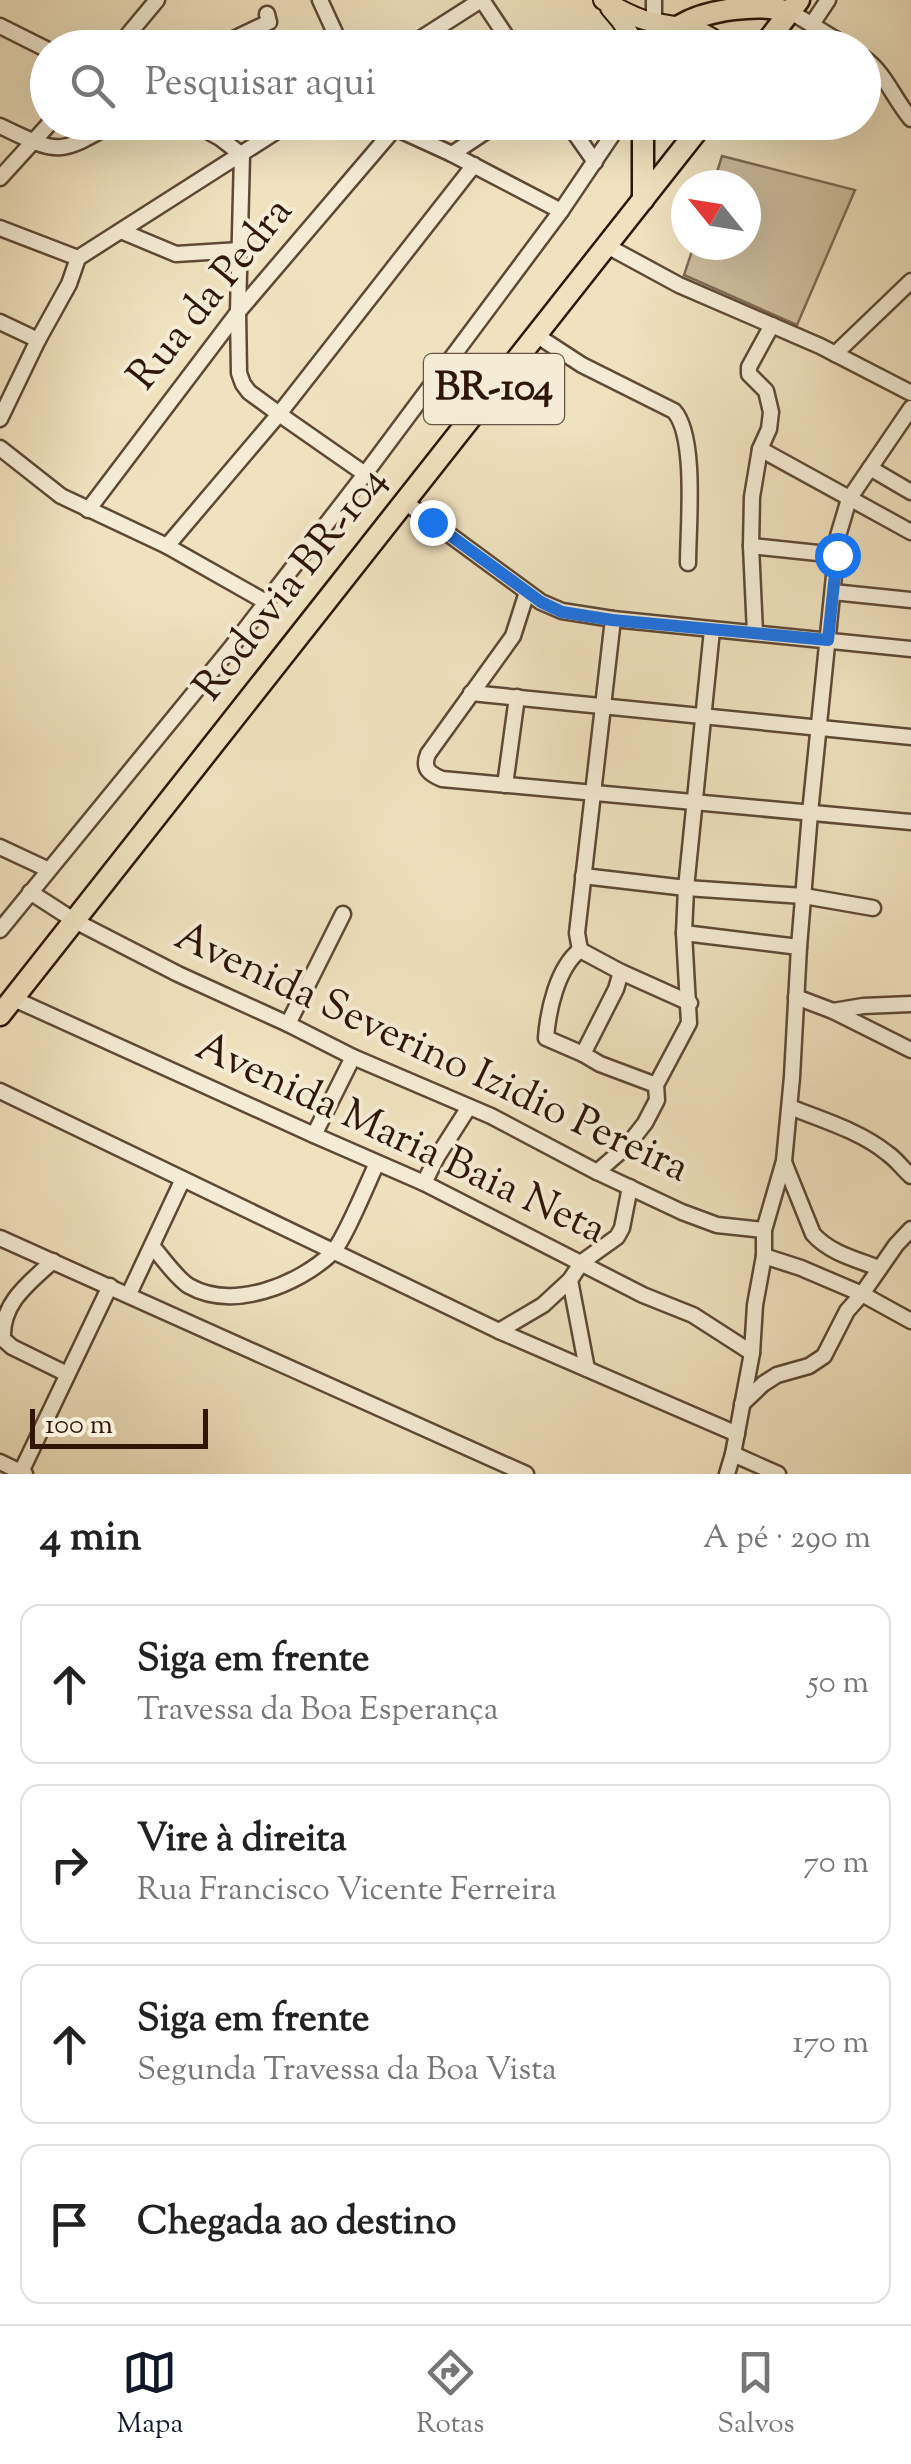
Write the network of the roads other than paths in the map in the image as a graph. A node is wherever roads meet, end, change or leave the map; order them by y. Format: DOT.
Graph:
graph roads {
  1 [pos="157,0"];
  2 [pos="320,0"];
  3 [pos="482,0"];
  4 [pos="603,0"];
  5 [pos="654,0"];
  6 [pos="828,0"];
  7 [pos="742,4"];
  8 [pos="789,4"];
  9 [pos="268,14"];
  10 [pos="654,23"];
  11 [pos="812,24"];
  12 [pos="680,25"];
  13 [pos="0,26"];
  14 [pos="133,30"];
  15 [pos="254,30"];
  16 [pos="334,30"];
  17 [pos="434,30"];
  18 [pos="502,30"];
  19 [pos="627,30"];
  20 [pos="675,30"];
  21 [pos="696,30"];
  22 [pos="773,30"];
  23 [pos="822,30"];
  24 [pos="30,41"];
  25 [pos="881,72"];
  26 [pos="911,119"];
  27 [pos="0,126"];
  28 [pos="86,140"];
  29 [pos="223,140"];
  30 [pos="264,140"];
  31 [pos="381,140"];
  32 [pos="424,140"];
  33 [pos="473,140"];
  34 [pos="580,140"];
  35 [pos="610,140"];
  36 [pos="643,140"];
  37 [pos="690,140"];
  38 [pos="33,142"];
  39 [pos="452,154"];
  40 [pos="242,155"];
  41 [pos="596,162"];
  42 [pos="474,166"];
  43 [pos="0,178"];
  44 [pos="643,200"];
  45 [pos="561,211"];
  46 [pos="0,228"];
  47 [pos="122,231"];
  48 [pos="607,246"];
  49 [pos="240,250"];
  50 [pos="78,258"];
  51 [pos="911,281"];
  52 [pos="238,312"];
  53 [pos="0,322"];
  54 [pos="772,325"];
  55 [pos="536,335"];
  56 [pos="38,340"];
  57 [pos="835,354"];
  58 [pos="0,378"];
  59 [pos="17,385"];
  60 [pos="911,393"];
  61 [pos="911,408"];
  62 [pos="279,414"];
  63 [pos="0,419"];
  64 [pos="0,448"];
  65 [pos="760,449"];
  66 [pos="870,468"];
  67 [pos="364,474"];
  68 [pos="911,492"];
  69 [pos="849,499"];
  70 [pos="404,502"];
  71 [pos="88,510"];
  72 [pos="911,532"];
  73 [pos="167,546"];
  74 [pos="751,546"];
  75 [pos="837,555"];
  76 [pos="688,563"];
  77 [pos="527,592"];
  78 [pos="833,592"];
  79 [pos="911,600"];
  80 [pos="266,602"];
  81 [pos="612,620"];
  82 [pos="712,630"];
  83 [pos="755,633"];
  84 [pos="828,640"];
  85 [pos="911,649"];
  86 [pos="471,693"];
  87 [pos="517,697"];
  88 [pos="602,705"];
  89 [pos="704,716"];
  90 [pos="820,728"];
  91 [pos="911,737"];
  92 [pos="505,785"];
  93 [pos="594,792"];
  94 [pos="695,802"];
  95 [pos="810,813"];
  96 [pos="911,822"];
  97 [pos="0,847"];
  98 [pos="48,870"];
  99 [pos="584,876"];
  100 [pos="686,888"];
  101 [pos="30,892"];
  102 [pos="804,896"];
  103 [pos="873,908"];
  104 [pos="343,914"];
  105 [pos="75,921"];
  106 [pos="0,930"];
  107 [pos="684,933"];
  108 [pos="799,947"];
  109 [pos="580,950"];
  110 [pos="621,972"];
  111 [pos="796,997"];
  112 [pos="14,999"];
  113 [pos="690,1003"];
  114 [pos="911,1004"];
  115 [pos="833,1011"];
  116 [pos="0,1016"];
  117 [pos="288,1024"];
  118 [pos="911,1050"];
  119 [pos="583,1054"];
  120 [pos="352,1057"];
  121 [pos="656,1085"];
  122 [pos="0,1091"];
  123 [pos="790,1106"];
  124 [pos="469,1107"];
  125 [pos="314,1136"];
  126 [pos="784,1161"];
  127 [pos="377,1163"];
  128 [pos="596,1172"];
  129 [pos="911,1176"];
  130 [pos="183,1179"];
  131 [pos="424,1183"];
  132 [pos="630,1187"];
  133 [pos="911,1229"];
  134 [pos="764,1230"];
  135 [pos="0,1238"];
  136 [pos="152,1246"];
  137 [pos="334,1251"];
  138 [pos="764,1256"];
  139 [pos="53,1261"];
  140 [pos="582,1262"];
  141 [pos="879,1268"];
  142 [pos="570,1280"];
  143 [pos="110,1286"];
  144 [pos="129,1294"];
  145 [pos="862,1294"];
  146 [pos="911,1320"];
  147 [pos="499,1331"];
  148 [pos="752,1353"];
  149 [pos="587,1369"];
  150 [pos="67,1374"];
  151 [pos="742,1404"];
  152 [pos="737,1434"];
  153 [pos="733,1454"];
  154 [pos="0,1462"];
  155 [pos="23,1473"];
  156 [pos="526,1474"];
  157 [pos="727,1474"];
  158 [pos="778,1474"];
  1 -- 14 [label="street"];
  2 -- 16 [label="street"];
  3 -- 17 [label="street"];
  3 -- 18 [label="street"];
  4 -- 10 [label="main road"];
  4 -- 19 [label="main road"];
  5 -- 10 [label="street"];
  6 -- 11 [label="street"];
  7 -- 8 [label="highway"];
  7 -- 12 [label="highway"];
  8 -- 11 [label="street"];
  8 -- 22 [label="highway"];
  9 -- 15 [label="street"];
  10 -- 12 [label="main road"];
  11 -- 23 [label="street"];
  12 -- 20 [label="highway"];
  12 -- 21 [label="main road"];
  13 -- 24 [label="street"];
  25 -- 26 [label="street"];
  27 -- 38 [label="street"];
  28 -- 38 [label="street"];
  29 -- 40 [label="street"];
  30 -- 40 [label="street"];
  31 -- 52 [label="street, Rua da Pedra"];
  32 -- 39 [label="street"];
  33 -- 39 [label="street"];
  34 -- 41 [label="street"];
  35 -- 41 [label="street"];
  36 -- 44 [label="highway"];
  37 -- 44 [label="highway, Rodovia BR-104 / BR-104"];
  38 -- 43 [label="street"];
  39 -- 42 [label="street"];
  40 -- 47 [label="street"];
  40 -- 49 [label="street"];
  41 -- 45 [label="street"];
  42 -- 45 [label="street"];
  42 -- 62 [label="street"];
  44 -- 48 [label="highway, Rodovia BR-104 / BR-104"];
  45 -- 67 [label="street"];
  46 -- 50 [label="street"];
  47 -- 49 [label="street"];
  47 -- 50 [label="street"];
  48 -- 54 [label="street"];
  48 -- 55 [label="highway, Rodovia BR-104 / BR-104"];
  49 -- 52 [label="street"];
  50 -- 56 [label="street"];
  51 -- 57 [label="street"];
  52 -- 62 [label="street"];
  52 -- 71 [label="street, Rua da Pedra"];
  53 -- 56 [label="street"];
  54 -- 57 [label="street"];
  54 -- 65 [label="street"];
  55 -- 70 [label="highway, Rodovia BR-104 / BR-104"];
  55 -- 76 [label="street"];
  56 -- 59 [label="street"];
  57 -- 60 [label="street"];
  58 -- 59 [label="street"];
  59 -- 63 [label="street"];
  61 -- 66 [label="street"];
  62 -- 67 [label="street"];
  62 -- 73 [label="street"];
  64 -- 71 [label="street"];
  65 -- 69 [label="street"];
  65 -- 74 [label="street"];
  66 -- 68 [label="street"];
  66 -- 69 [label="street"];
  67 -- 80 [label="street"];
  69 -- 72 [label="street"];
  69 -- 75 [label="street"];
  70 -- 77 [label="street"];
  70 -- 105 [label="highway, Rodovia BR-104 / BR-104"];
  71 -- 73 [label="street"];
  73 -- 80 [label="street"];
  74 -- 75 [label="street"];
  74 -- 83 [label="street"];
  75 -- 78 [label="street"];
  77 -- 81 [label="street"];
  77 -- 86 [label="street"];
  78 -- 79 [label="street"];
  78 -- 84 [label="street"];
  80 -- 98 [label="street"];
  81 -- 82 [label="street"];
  81 -- 88 [label="street"];
  82 -- 83 [label="street"];
  82 -- 89 [label="street"];
  83 -- 84 [label="street"];
  84 -- 85 [label="street"];
  84 -- 90 [label="street"];
  86 -- 87 [label="street"];
  86 -- 92 [label="street"];
  87 -- 88 [label="street"];
  87 -- 92 [label="street"];
  88 -- 89 [label="street"];
  88 -- 93 [label="street"];
  89 -- 90 [label="street"];
  89 -- 94 [label="street"];
  90 -- 91 [label="street"];
  90 -- 95 [label="street"];
  92 -- 93 [label="street"];
  93 -- 94 [label="street"];
  93 -- 99 [label="street"];
  94 -- 95 [label="street"];
  94 -- 100 [label="street"];
  95 -- 96 [label="street"];
  95 -- 102 [label="street"];
  97 -- 98 [label="street"];
  98 -- 101 [label="street"];
  99 -- 100 [label="street"];
  99 -- 109 [label="street"];
  100 -- 102 [label="street"];
  100 -- 107 [label="street"];
  101 -- 105 [label="street, Avenida Severino Izidio Pereira"];
  101 -- 106 [label="street"];
  102 -- 103 [label="street"];
  102 -- 108 [label="street"];
  104 -- 117 [label="street"];
  105 -- 112 [label="highway, Rodovia BR-104 / BR-104"];
  105 -- 117 [label="street, Avenida Severino Izidio Pereira"];
  107 -- 108 [label="street"];
  107 -- 113 [label="street"];
  108 -- 111 [label="street"];
  109 -- 110 [label="street"];
  109 -- 119 [label="street"];
  110 -- 113 [label="street"];
  110 -- 119 [label="street"];
  111 -- 115 [label="street"];
  111 -- 123 [label="street"];
  112 -- 116 [label="highway, Rodovia BR-104 / BR-104"];
  112 -- 125 [label="street, Avenida Maria Baia Neta"];
  113 -- 121 [label="street"];
  114 -- 115 [label="street"];
  115 -- 118 [label="street"];
  117 -- 120 [label="street, Avenida Severino Izidio Pereira"];
  119 -- 121 [label="street"];
  120 -- 124 [label="street, Avenida Severino Izidio Pereira"];
  120 -- 125 [label="street"];
  121 -- 128 [label="street"];
  122 -- 130 [label="street"];
  123 -- 126 [label="street"];
  123 -- 129 [label="street"];
  124 -- 128 [label="street, Avenida Severino Izidio Pereira"];
  124 -- 131 [label="street"];
  125 -- 127 [label="street, Avenida Maria Baia Neta"];
  126 -- 134 [label="street"];
  126 -- 141 [label="street"];
  127 -- 131 [label="street, Avenida Maria Baia Neta"];
  127 -- 137 [label="street"];
  128 -- 132 [label="street, Avenida Severino Izidio Pereira"];
  130 -- 136 [label="street"];
  130 -- 137 [label="street"];
  131 -- 140 [label="street, Avenida Maria Baia Neta"];
  132 -- 134 [label="street, Avenida Severino Izidio Pereira"];
  132 -- 140 [label="street"];
  133 -- 141 [label="street"];
  134 -- 138 [label="street"];
  135 -- 139 [label="street"];
  136 -- 137 [label="street"];
  136 -- 144 [label="street"];
  137 -- 147 [label="street"];
  138 -- 145 [label="street"];
  138 -- 148 [label="street"];
  139 -- 143 [label="street"];
  139 -- 150 [label="street"];
  140 -- 142 [label="street"];
  140 -- 148 [label="street, Avenida Maria Baia Neta"];
  141 -- 145 [label="street"];
  142 -- 147 [label="street"];
  142 -- 149 [label="street"];
  143 -- 144 [label="street"];
  143 -- 150 [label="street"];
  144 -- 156 [label="street"];
  145 -- 146 [label="street"];
  145 -- 151 [label="street"];
  147 -- 149 [label="street"];
  148 -- 151 [label="street"];
  149 -- 152 [label="street"];
  150 -- 155 [label="street"];
  151 -- 152 [label="street"];
  152 -- 153 [label="street"];
  153 -- 157 [label="street"];
  153 -- 158 [label="street"];
  154 -- 155 [label="street"];
}
